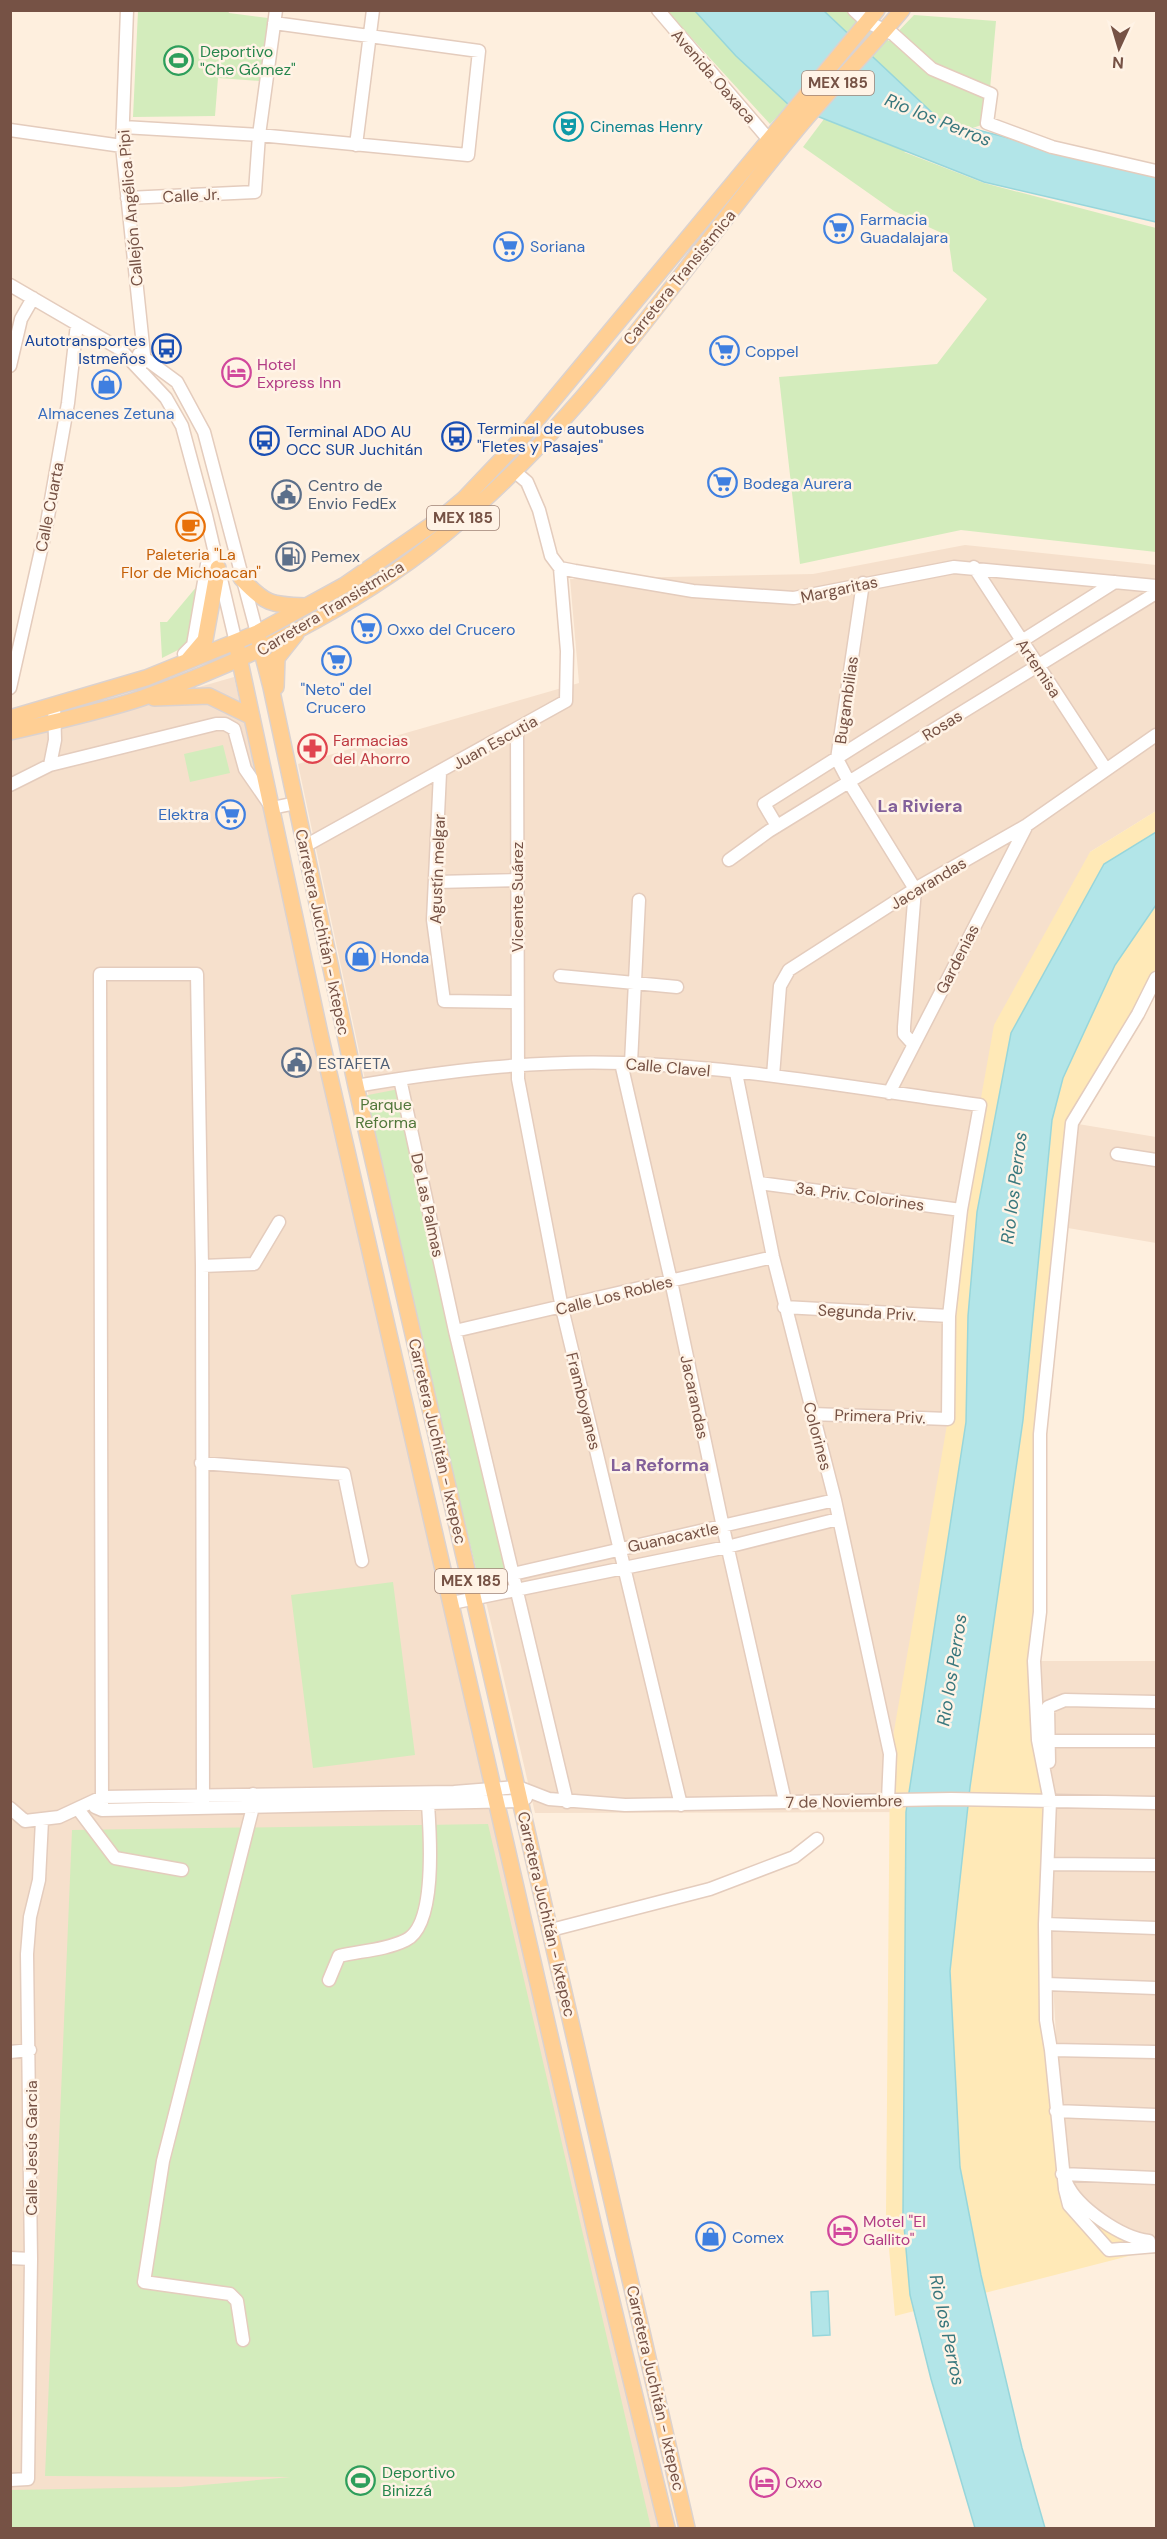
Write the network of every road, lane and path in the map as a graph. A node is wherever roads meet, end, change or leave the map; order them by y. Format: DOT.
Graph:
graph roads {
  1 [pos="127,10"];
  2 [pos="374,10"];
  3 [pos="658,10"];
  4 [pos="854,10"];
  5 [pos="902,10"];
  6 [pos="872,16"];
  7 [pos="275,17"];
  8 [pos="371,35"];
  9 [pos="123,126"];
  10 [pos="788,129"];
  11 [pos="10,130"];
  12 [pos="259,135"];
  13 [pos="770,141"];
  14 [pos="356,145"];
  15 [pos="122,146"];
  16 [pos="1156,171"];
  17 [pos="127,198"];
  18 [pos="10,285"];
  19 [pos="33,298"];
  20 [pos="77,324"];
  21 [pos="120,349"];
  22 [pos="144,355"];
  23 [pos="10,366"];
  24 [pos="140,368"];
  25 [pos="514,471"];
  26 [pos="213,566"];
  27 [pos="974,567"];
  28 [pos="560,568"];
  29 [pos="242,578"];
  30 [pos="1115,582"];
  31 [pos="863,583"];
  32 [pos="1156,586"];
  33 [pos="1156,593"];
  34 [pos="305,606"];
  35 [pos="302,627"];
  36 [pos="257,633"];
  37 [pos="1021,642"];
  38 [pos="236,643"];
  39 [pos="261,650"];
  40 [pos="240,660"];
  41 [pos="187,662"];
  42 [pos="1038,666"];
  43 [pos="170,669"];
  44 [pos="10,688"];
  45 [pos="139,699"];
  46 [pos="54,704"];
  47 [pos="276,708"];
  48 [pos="252,717"];
  49 [pos="10,718"];
  50 [pos="56,721"];
  51 [pos="517,730"];
  52 [pos="10,732"];
  53 [pos="1156,735"];
  54 [pos="837,759"];
  55 [pos="50,765"];
  56 [pos="1106,768"];
  57 [pos="440,773"];
  58 [pos="849,782"];
  59 [pos="10,785"];
  60 [pos="296,803"];
  61 [pos="272,808"];
  62 [pos="1027,825"];
  63 [pos="777,826"];
  64 [pos="305,846"];
  65 [pos="729,860"];
  66 [pos="517,880"];
  67 [pos="436,882"];
  68 [pos="915,889"];
  69 [pos="639,900"];
  70 [pos="560,976"];
  71 [pos="1156,978"];
  72 [pos="635,983"];
  73 [pos="677,987"];
  74 [pos="517,1002"];
  75 [pos="913,1044"];
  76 [pos="626,1063"];
  77 [pos="516,1064"];
  78 [pos="736,1072"];
  79 [pos="773,1076"];
  80 [pos="400,1078"];
  81 [pos="356,1086"];
  82 [pos="889,1093"];
  83 [pos="1117,1154"];
  84 [pos="1156,1160"];
  85 [pos="759,1183"];
  86 [pos="961,1210"];
  87 [pos="279,1222"];
  88 [pos="773,1257"];
  89 [pos="202,1266"];
  90 [pos="671,1281"];
  91 [pos="784,1307"];
  92 [pos="562,1308"];
  93 [pos="949,1316"];
  94 [pos="455,1331"];
  95 [pos="812,1414"];
  96 [pos="201,1463"];
  97 [pos="835,1500"];
  98 [pos="838,1519"];
  99 [pos="723,1527"];
  100 [pos="620,1547"];
  101 [pos="728,1547"];
  102 [pos="362,1561"];
  103 [pos="625,1569"];
  104 [pos="512,1574"];
  105 [pos="473,1590"];
  106 [pos="516,1590"];
  107 [pos="450,1596"];
  108 [pos="1156,1702"];
  109 [pos="1048,1741"];
  110 [pos="1156,1741"];
  111 [pos="524,1794"];
  112 [pos="496,1795"];
  113 [pos="102,1797"];
  114 [pos="455,1798"];
  115 [pos="884,1800"];
  116 [pos="253,1801"];
  117 [pos="785,1801"];
  118 [pos="1050,1801"];
  119 [pos="203,1802"];
  120 [pos="567,1802"];
  121 [pos="1156,1803"];
  122 [pos="428,1804"];
  123 [pos="681,1805"];
  124 [pos="83,1807"];
  125 [pos="10,1809"];
  126 [pos="102,1810"];
  127 [pos="42,1820"];
  128 [pos="817,1839"];
  129 [pos="1049,1864"];
  130 [pos="1156,1865"];
  131 [pos="182,1870"];
  132 [pos="1045,1924"];
  133 [pos="1156,1928"];
  134 [pos="551,1930"];
  135 [pos="329,1980"];
  136 [pos="1046,1984"];
  137 [pos="1156,1988"];
  138 [pos="30,2050"];
  139 [pos="1052,2050"];
  140 [pos="10,2052"];
  141 [pos="1156,2052"];
  142 [pos="1056,2111"];
  143 [pos="1156,2115"];
  144 [pos="1062,2174"];
  145 [pos="1156,2178"];
  146 [pos="1156,2244"];
  147 [pos="10,2258"];
  148 [pos="31,2259"];
  149 [pos="243,2340"];
  150 [pos="10,2480"];
  151 [pos="667,2529"];
  152 [pos="687,2529"];
  1 -- 9 [label="street, Callejón Angélica Pipi"];
  2 -- 8 [label="street"];
  3 -- 13 [label="street, Avenida Oaxaca"];
  4 -- 6 [label="street"];
  5 -- 10 [label="main road, MEX 185"];
  6 -- 10 [label="main road, MEX 185"];
  6 -- 16 [label="street"];
  7 -- 8 [label="street"];
  7 -- 12 [label="street"];
  8 -- 14 [label="street"];
  8 -- 14 [label="street"];
  9 -- 12 [label="street"];
  9 -- 15 [label="street, Callejón Angélica Pipi"];
  10 -- 13 [label="main road, Carretera Transistmica / MEX 185"];
  10 -- 25 [label="main road, Carretera Transistmica / MEX 185"];
  11 -- 15 [label="street"];
  12 -- 14 [label="street"];
  12 -- 17 [label="street, Calle Jr."];
  13 -- 34 [label="main road, Carretera Transistmica / MEX 185"];
  15 -- 17 [label="street, Callejón Angélica Pipi"];
  17 -- 22 [label="street, Callejón Angélica Pipi"];
  18 -- 19 [label="street"];
  19 -- 20 [label="street"];
  19 -- 23 [label="street"];
  20 -- 21 [label="street"];
  20 -- 44 [label="street, Calle Cuarta"];
  21 -- 22 [label="street"];
  21 -- 24 [label="street"];
  22 -- 24 [label="street, Callejón Angélica Pipi"];
  22 -- 29 [label="street"];
  24 -- 26 [label="street"];
  25 -- 28 [label="street"];
  25 -- 35 [label="main road, Carretera Transistmica / MEX 185"];
  26 -- 38 [label="street"];
  26 -- 41 [label="main road"];
  26 -- 43 [label="street"];
  27 -- 30 [label="street, Margaritas"];
  27 -- 31 [label="street, Margaritas"];
  27 -- 37 [label="street, Artemisa"];
  28 -- 31 [label="street, Margaritas"];
  28 -- 51 [label="street, Juan Escutia"];
  29 -- 34 [label="main road"];
  29 -- 36 [label="street"];
  30 -- 32 [label="street, Margaritas"];
  30 -- 37 [label="street, Rosas"];
  31 -- 54 [label="street, Bugambilias"];
  33 -- 42 [label="street, Rosas"];
  34 -- 36 [label="main road, Carretera Transistmica / MEX 185"];
  35 -- 39 [label="main road, Carretera Transistmica / MEX 185"];
  35 -- 47 [label="main road"];
  36 -- 38 [label="main road, Carretera Transistmica / MEX 185"];
  36 -- 39 [label="main road, Carretera Juchitán - Ixtepec / MEX 185"];
  37 -- 42 [label="street, Artemisa"];
  37 -- 54 [label="street, Rosas"];
  38 -- 40 [label="main road, Carretera Juchitán - Ixtepec / MEX 185"];
  38 -- 41 [label="main road, Carretera Transistmica / MEX 185"];
  39 -- 40 [label="main road, Carretera Transistmica / MEX 185"];
  39 -- 47 [label="main road, Carretera Juchitán - Ixtepec / MEX 185"];
  40 -- 45 [label="main road, Carretera Transistmica / MEX 185"];
  40 -- 48 [label="main road, Carretera Juchitán - Ixtepec / MEX 185"];
  41 -- 43 [label="main road, Carretera Transistmica / MEX 185"];
  42 -- 56 [label="street, Artemisa"];
  42 -- 58 [label="street, Rosas"];
  43 -- 46 [label="main road, Carretera Transistmica / MEX 185"];
  45 -- 48 [label="main road"];
  45 -- 50 [label="main road, Carretera Transistmica / MEX 185"];
  46 -- 49 [label="main road, Carretera Transistmica / MEX 185"];
  46 -- 50 [label="street"];
  47 -- 60 [label="main road, Carretera Juchitán - Ixtepec / MEX 185"];
  48 -- 61 [label="main road, Carretera Juchitán - Ixtepec / MEX 185"];
  50 -- 52 [label="main road, Carretera Transistmica / MEX 185"];
  50 -- 55 [label="street"];
  51 -- 57 [label="street, Juan Escutia"];
  51 -- 66 [label="street, Vicente Suárez"];
  53 -- 56 [label="street, Jacarandas"];
  54 -- 58 [label="street, Bugambilias"];
  54 -- 63 [label="street, Rosas"];
  55 -- 59 [label="street"];
  55 -- 61 [label="street"];
  56 -- 62 [label="street, Jacarandas"];
  57 -- 64 [label="street, Juan Escutia"];
  57 -- 67 [label="street, Agustín melgar"];
  58 -- 63 [label="street, Rosas"];
  58 -- 68 [label="street, Bugambilias"];
  60 -- 61 [label="street"];
  60 -- 64 [label="main road, Carretera Juchitán - Ixtepec / MEX 185"];
  61 -- 107 [label="main road, Carretera Juchitán - Ixtepec / MEX 185"];
  62 -- 68 [label="street, Jacarandas"];
  62 -- 75 [label="street, Gardenias"];
  63 -- 65 [label="street, Rosas"];
  64 -- 81 [label="main road, Carretera Juchitán - Ixtepec / MEX 185"];
  66 -- 67 [label="street"];
  66 -- 74 [label="street, Vicente Suárez"];
  67 -- 74 [label="street, Agustín melgar"];
  68 -- 75 [label="street"];
  68 -- 79 [label="street, Jacarandas"];
  69 -- 72 [label="street, Jacarandas"];
  70 -- 72 [label="street"];
  71 -- 118 [label="street"];
  72 -- 73 [label="street"];
  72 -- 76 [label="street, Jacarandas"];
  74 -- 77 [label="street, Vicente Suárez"];
  75 -- 82 [label="street, Gardenias"];
  76 -- 77 [label="street, Calle Clavel"];
  76 -- 78 [label="street, Calle Clavel"];
  76 -- 90 [label="street, Jacarandas"];
  77 -- 80 [label="street, Calle Clavel"];
  77 -- 92 [label="street, Framboyanes"];
  78 -- 79 [label="street, Calle Clavel"];
  78 -- 85 [label="street, Colorines"];
  79 -- 82 [label="street, Calle Clavel"];
  80 -- 81 [label="street, Calle Clavel"];
  80 -- 94 [label="street, De Las Palmas"];
  81 -- 105 [label="main road, Carretera Juchitán - Ixtepec / MEX 185"];
  82 -- 86 [label="street, Calle Clavel"];
  83 -- 84 [label="street"];
  85 -- 86 [label="street, 3a. Priv. Colorines"];
  85 -- 88 [label="street, Colorines"];
  86 -- 93 [label="street"];
  87 -- 89 [label="street"];
  88 -- 90 [label="street, Calle Los Robles"];
  88 -- 91 [label="street, Colorines"];
  89 -- 96 [label="street"];
  89 -- 113 [label="street"];
  90 -- 92 [label="street, Calle Los Robles"];
  90 -- 99 [label="street, Jacarandas"];
  91 -- 93 [label="street, Segunda Priv."];
  91 -- 95 [label="street, Colorines"];
  92 -- 94 [label="street, Calle Los Robles"];
  92 -- 100 [label="street, Framboyanes"];
  93 -- 95 [label="street, Primera Priv."];
  94 -- 104 [label="street, De Las Palmas"];
  95 -- 97 [label="street, Colorines"];
  96 -- 102 [label="street"];
  96 -- 119 [label="street"];
  97 -- 98 [label="street, Colorines"];
  97 -- 99 [label="street, Guanacaxtle"];
  98 -- 101 [label="street, Guanacaxtle"];
  98 -- 115 [label="street, Colorines"];
  99 -- 100 [label="street, Guanacaxtle"];
  99 -- 101 [label="street, Jacarandas"];
  100 -- 103 [label="street, Framboyanes"];
  100 -- 104 [label="street, Guanacaxtle"];
  101 -- 103 [label="street, Guanacaxtle"];
  101 -- 117 [label="street, Jacarandas"];
  103 -- 106 [label="street, Guanacaxtle"];
  103 -- 123 [label="street, Framboyanes"];
  104 -- 105 [label="street, Guanacaxtle"];
  104 -- 106 [label="street, De Las Palmas"];
  105 -- 106 [label="street, Guanacaxtle"];
  105 -- 107 [label="street"];
  105 -- 111 [label="main road, Carretera Juchitán - Ixtepec / MEX 185"];
  106 -- 120 [label="street, De Las Palmas"];
  107 -- 112 [label="main road, Carretera Juchitán - Ixtepec / MEX 185"];
  108 -- 109 [label="street"];
  109 -- 110 [label="street"];
  109 -- 118 [label="street"];
  111 -- 112 [label="street, 7 de Noviembre"];
  111 -- 120 [label="street, 7 de Noviembre"];
  111 -- 134 [label="main road, Carretera Juchitán - Ixtepec / MEX 185"];
  112 -- 114 [label="street, 7 de Noviembre"];
  112 -- 151 [label="main road, Carretera Juchitán - Ixtepec / MEX 185"];
  113 -- 119 [label="street"];
  113 -- 124 [label="street"];
  113 -- 126 [label="street"];
  114 -- 116 [label="street"];
  114 -- 122 [label="street"];
  115 -- 117 [label="street, 7 de Noviembre"];
  115 -- 118 [label="street, 7 de Noviembre"];
  116 -- 119 [label="street"];
  116 -- 122 [label="street"];
  116 -- 149 [label="street"];
  117 -- 123 [label="street, 7 de Noviembre"];
  118 -- 121 [label="street, 7 de Noviembre"];
  118 -- 129 [label="street"];
  119 -- 126 [label="street"];
  120 -- 123 [label="street, 7 de Noviembre"];
  122 -- 135 [label="street"];
  124 -- 126 [label="street"];
  124 -- 127 [label="street"];
  124 -- 131 [label="street"];
  125 -- 127 [label="street"];
  127 -- 138 [label="street, Calle Jesús Garcia"];
  128 -- 134 [label="street"];
  129 -- 130 [label="street"];
  129 -- 132 [label="street"];
  132 -- 133 [label="street"];
  132 -- 136 [label="street"];
  134 -- 152 [label="main road, Carretera Juchitán - Ixtepec / MEX 185"];
  136 -- 137 [label="street"];
  136 -- 139 [label="street"];
  138 -- 140 [label="street"];
  138 -- 148 [label="street, Calle Jesús Garcia"];
  139 -- 141 [label="street"];
  139 -- 142 [label="street"];
  142 -- 143 [label="street"];
  142 -- 144 [label="street"];
  144 -- 145 [label="street"];
  144 -- 146 [label="street"];
  144 -- 146 [label="street"];
  147 -- 148 [label="street"];
  148 -- 150 [label="street, Calle Jesús Garcia"];
}
